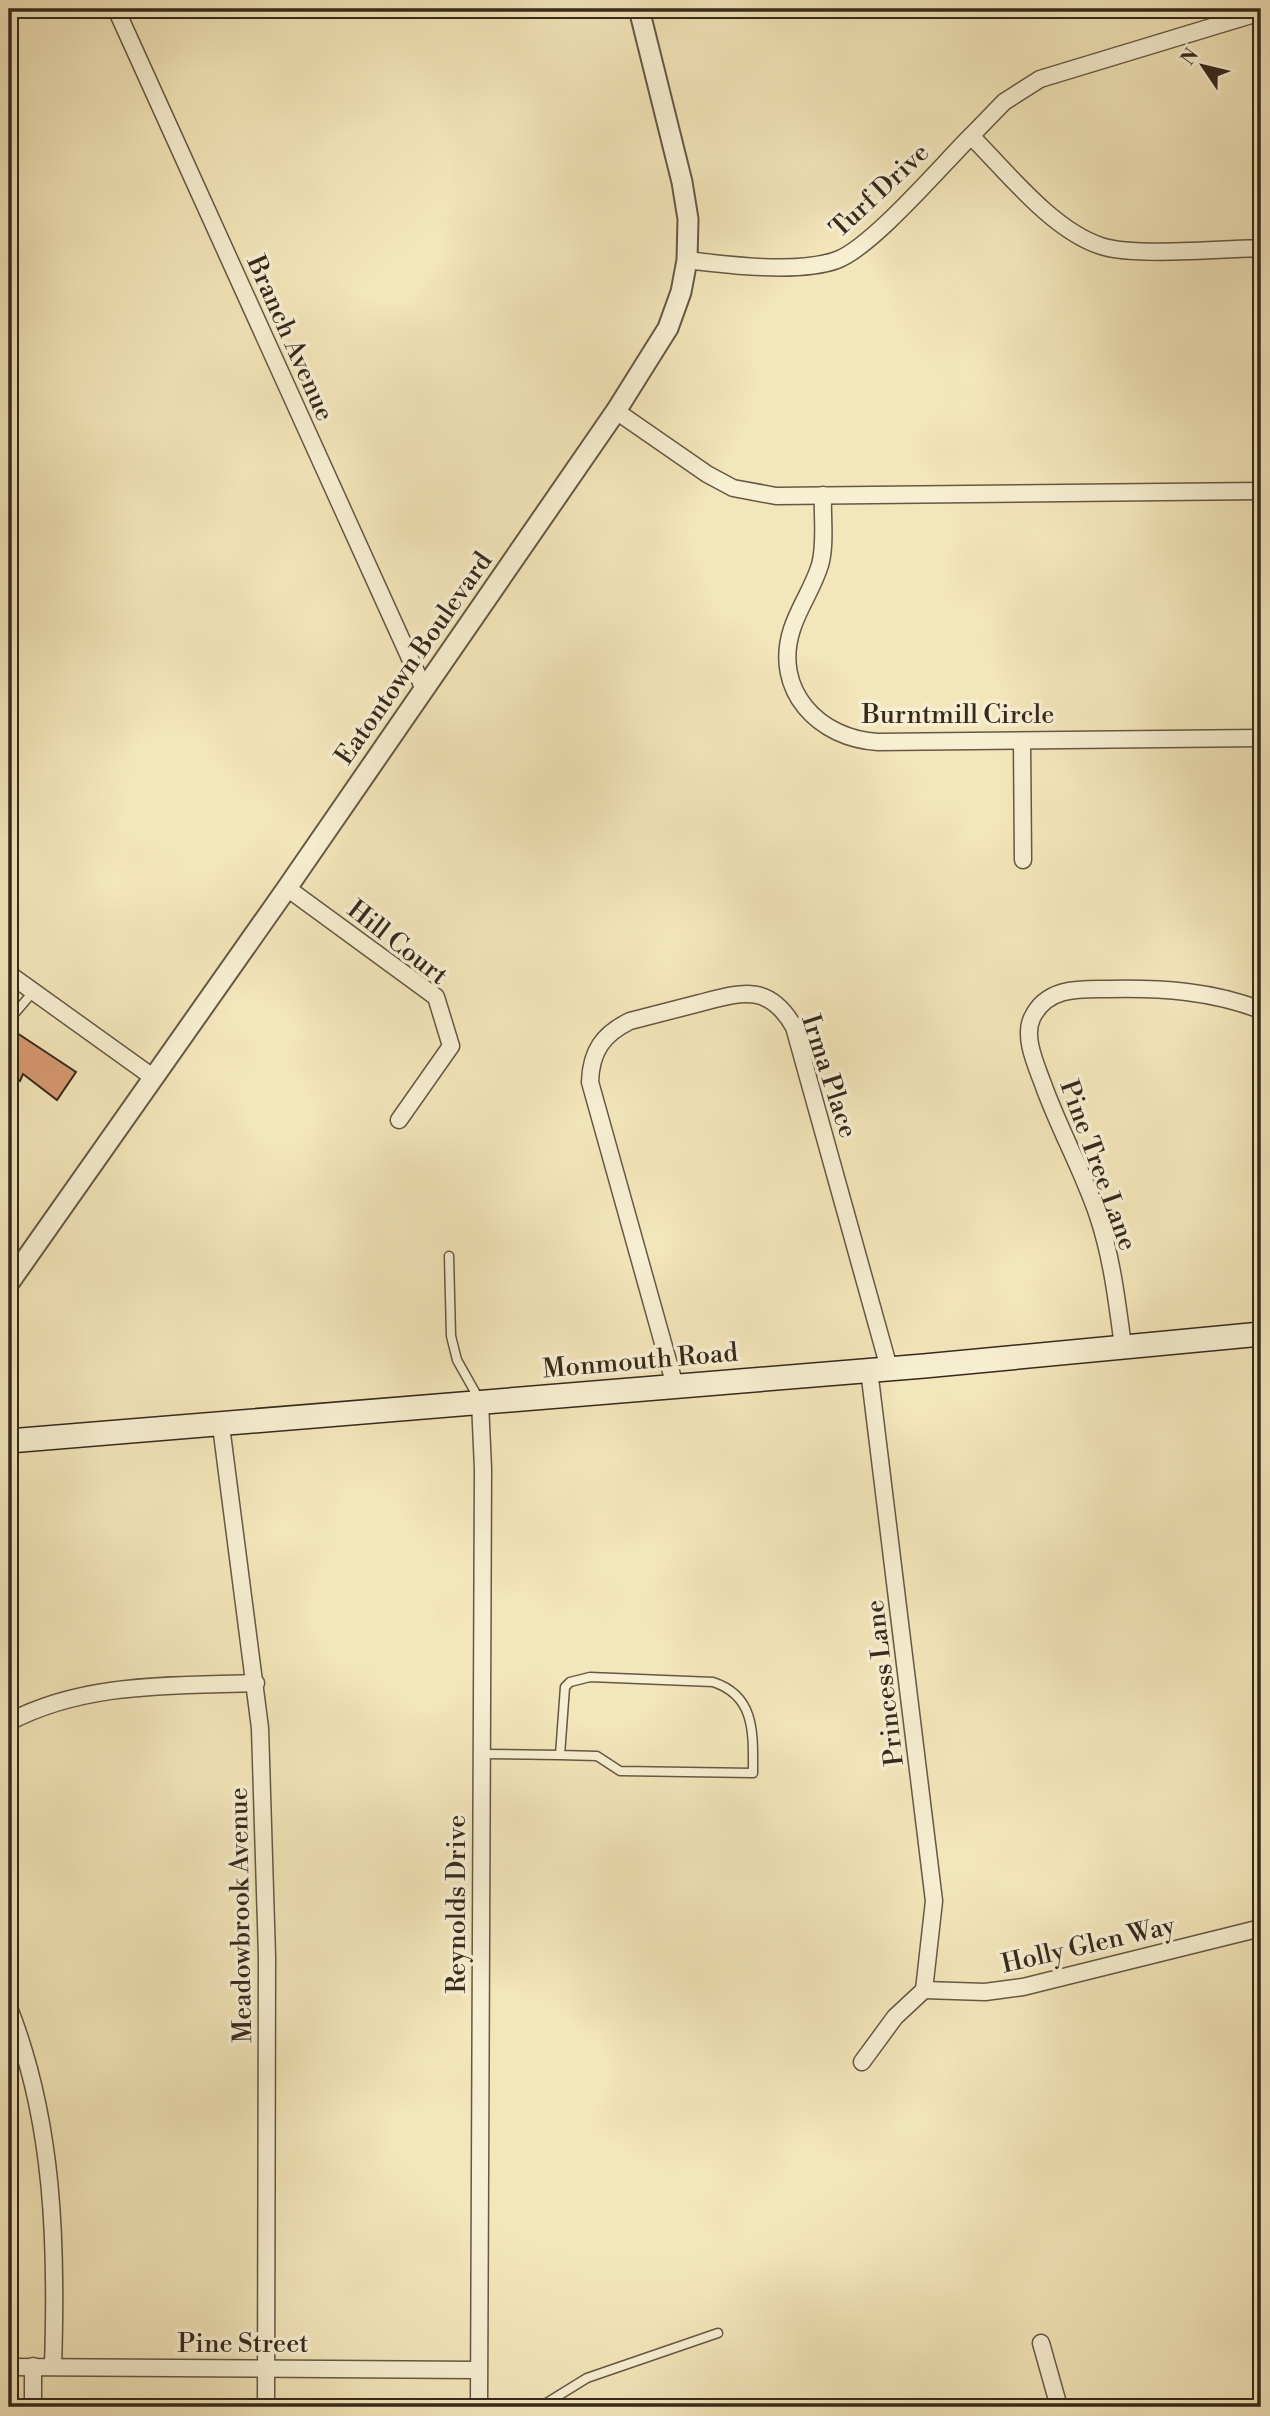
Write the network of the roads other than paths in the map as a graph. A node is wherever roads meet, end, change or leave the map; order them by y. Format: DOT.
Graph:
graph roads {
  1 [pos="116,9"];
  2 [pos="639,9"];
  3 [pos="1261,12"];
  4 [pos="971,136"];
  5 [pos="1261,248"];
  6 [pos="687,260"];
  7 [pos="617,411"];
  8 [pos="1261,491"];
  9 [pos="823,495"];
  10 [pos="424,687"];
  11 [pos="1261,738"];
  12 [pos="1022,741"];
  13 [pos="1023,860"];
  14 [pos="287,888"];
  15 [pos="11,979"];
  16 [pos="33,992"];
  17 [pos="1261,1010"];
  18 [pos="9,1020"];
  19 [pos="153,1078"];
  20 [pos="399,1120"];
  21 [pos="449,1256"];
  22 [pos="9,1283"];
  23 [pos="1261,1334"];
  24 [pos="1123,1346"];
  25 [pos="879,1369"];
  26 [pos="675,1386"];
  27 [pos="480,1402"];
  28 [pos="221,1426"];
  29 [pos="14,1443"];
  30 [pos="256,1683"];
  31 [pos="9,1722"];
  32 [pos="482,1754"];
  33 [pos="560,1755"];
  34 [pos="1261,1928"];
  35 [pos="924,1990"];
  36 [pos="9,2008"];
  37 [pos="862,2062"];
  38 [pos="719,2333"];
  39 [pos="1041,2343"];
  40 [pos="33,2366"];
  41 [pos="53,2366"];
  42 [pos="9,2367"];
  43 [pos="266,2368"];
  44 [pos="478,2370"];
  45 [pos="33,2407"];
  46 [pos="266,2407"];
  47 [pos="478,2407"];
  48 [pos="540,2407"];
  49 [pos="1059,2407"];
  1 -- 10 [label="street, Branch Avenue"];
  2 -- 6 [label="street, Eatontown Boulevard"];
  3 -- 4 [label="street, Turf Drive"];
  4 -- 5 [label="street"];
  4 -- 6 [label="street, Turf Drive"];
  6 -- 7 [label="street, Eatontown Boulevard"];
  7 -- 9 [label="street"];
  7 -- 10 [label="street, Eatontown Boulevard"];
  8 -- 9 [label="street"];
  9 -- 12 [label="street, Burntmill Circle"];
  10 -- 14 [label="street, Eatontown Boulevard"];
  11 -- 12 [label="street, Burntmill Circle"];
  12 -- 13 [label="street"];
  14 -- 19 [label="street, Eatontown Boulevard"];
  14 -- 20 [label="street, Hill Court"];
  15 -- 16 [label="street"];
  16 -- 18 [label="lane"];
  16 -- 19 [label="street"];
  17 -- 24 [label="street, Pine Tree Lane"];
  19 -- 22 [label="street, Eatontown Boulevard"];
  21 -- 27 [label="lane"];
  23 -- 24 [label="main road, Monmouth Road"];
  24 -- 25 [label="main road, Monmouth Road"];
  25 -- 26 [label="main road, Monmouth Road"];
  25 -- 26 [label="street, Irma Place"];
  25 -- 35 [label="street, Princess Lane"];
  26 -- 27 [label="main road, Monmouth Road"];
  27 -- 28 [label="main road, Monmouth Road"];
  27 -- 32 [label="street, Reynolds Drive"];
  28 -- 29 [label="main road, Monmouth Road"];
  28 -- 30 [label="street, Meadowbrook Avenue"];
  30 -- 31 [label="street"];
  30 -- 43 [label="street, Meadowbrook Avenue"];
  32 -- 33 [label="lane"];
  32 -- 44 [label="street, Reynolds Drive"];
  33 -- 33 [label="lane"];
  34 -- 35 [label="street, Holly Glen Way"];
  35 -- 37 [label="street"];
  36 -- 41 [label="street"];
  38 -- 48 [label="lane"];
  39 -- 49 [label="street"];
  40 -- 41 [label="street, Pine Street"];
  40 -- 42 [label="street, Pine Street"];
  40 -- 45 [label="street"];
  41 -- 43 [label="street, Pine Street"];
  43 -- 44 [label="street, Pine Street"];
  43 -- 46 [label="street, Meadowbrook Avenue"];
  44 -- 47 [label="street, Reynolds Drive"];
}
